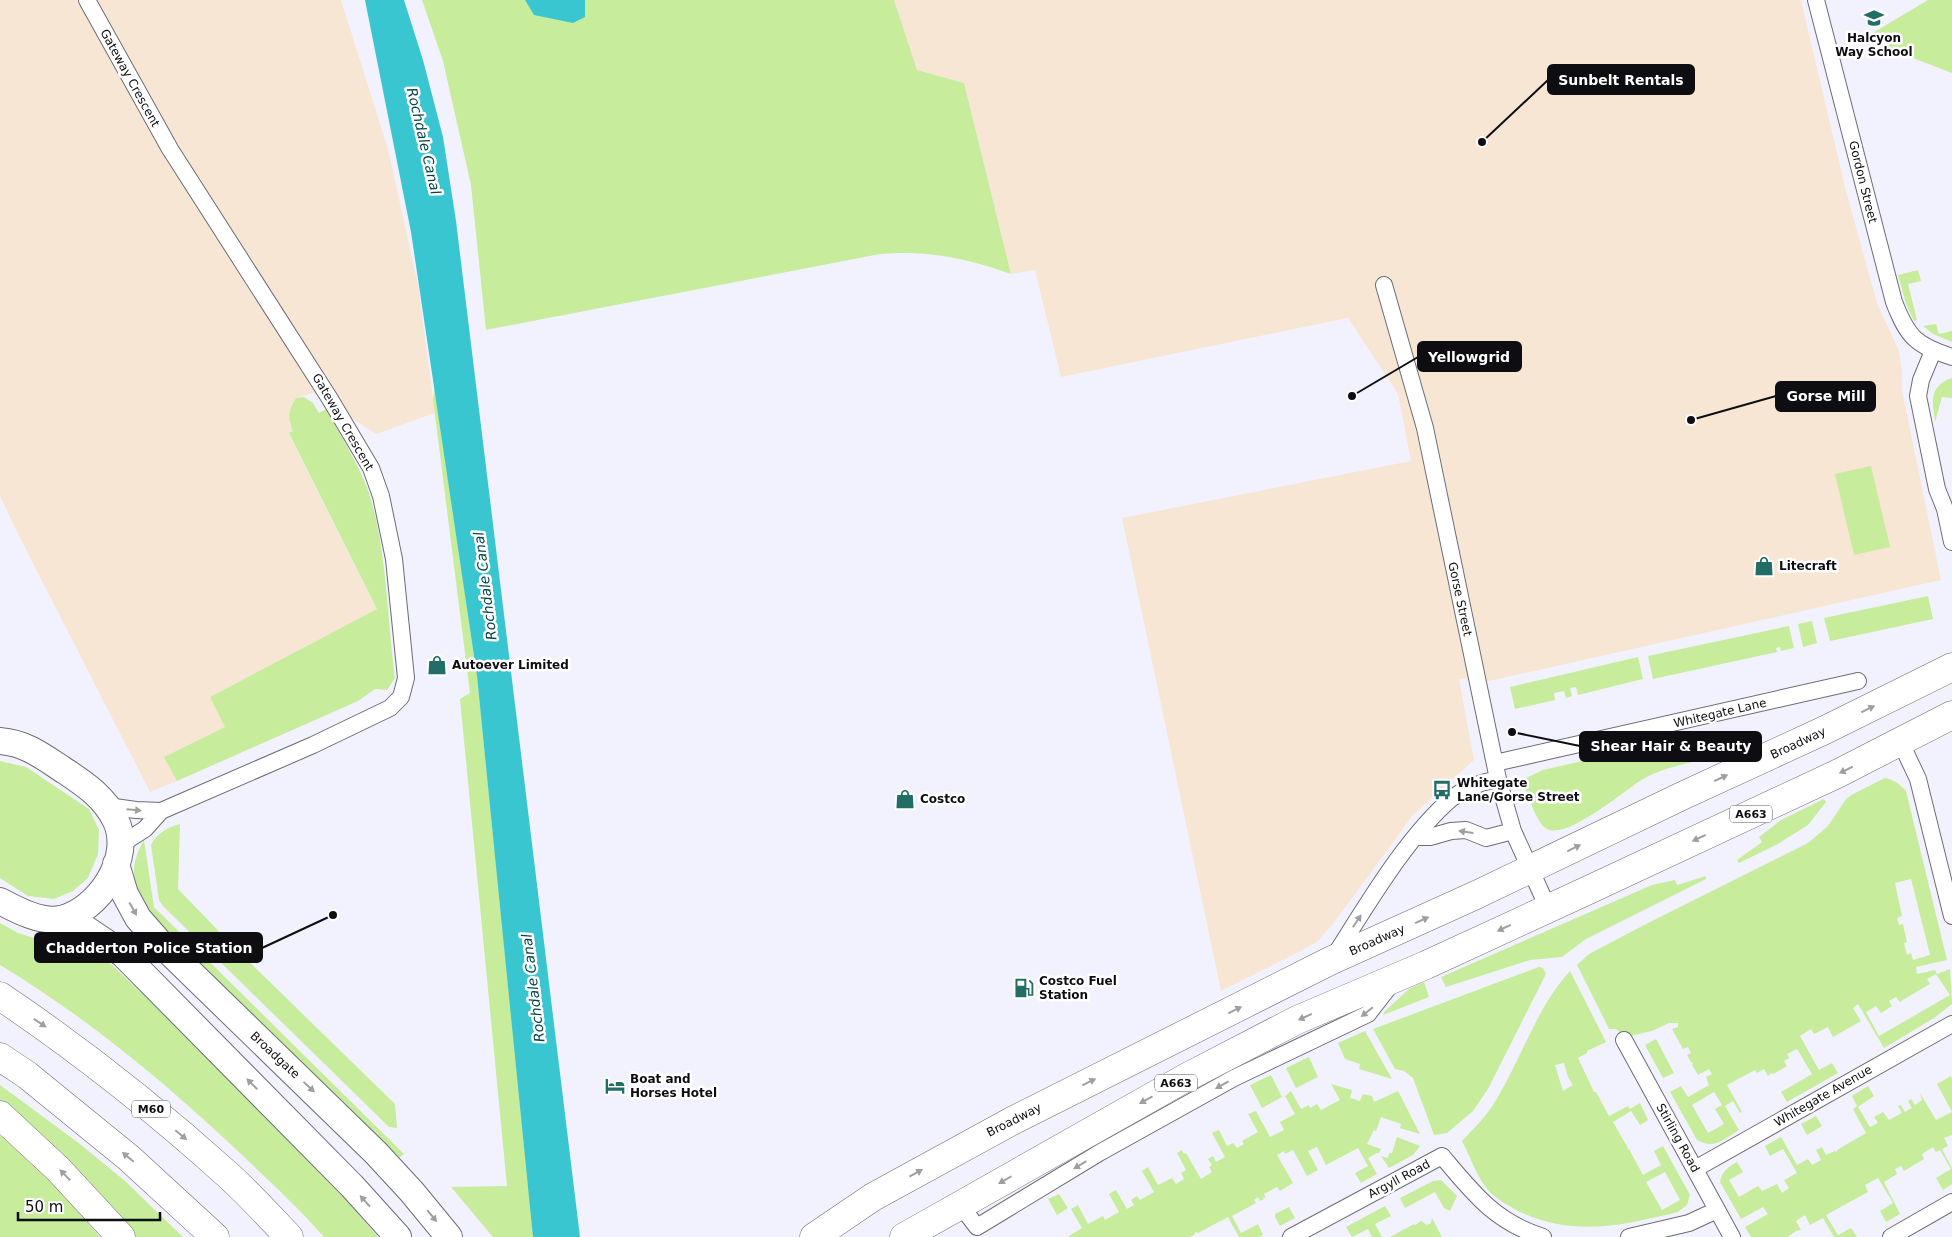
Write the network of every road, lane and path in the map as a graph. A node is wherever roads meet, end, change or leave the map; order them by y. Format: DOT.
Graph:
graph roads {
  1 [pos="87,0"];
  2 [pos="1816,0"];
  3 [pos="1384,285"];
  4 [pos="1933,351"];
  5 [pos="1952,358"];
  6 [pos="1952,542"];
  7 [pos="1952,667"];
  8 [pos="1858,681"];
  9 [pos="1952,716"];
  10 [pos="0,741"];
  11 [pos="1901,743"];
  12 [pos="1496,771"];
  13 [pos="107,806"];
  14 [pos="161,811"];
  15 [pos="1513,830"];
  16 [pos="1415,837"];
  17 [pos="118,854"];
  18 [pos="1530,869"];
  19 [pos="0,901"];
  20 [pos="1548,908"];
  21 [pos="1952,916"];
  22 [pos="60,919"];
  23 [pos="1330,962"];
  24 [pos="0,996"];
  25 [pos="1952,1024"];
  26 [pos="1624,1040"];
  27 [pos="0,1057"];
  28 [pos="0,1115"];
  29 [pos="1695,1169"];
  30 [pos="1952,1202"];
  31 [pos="1717,1210"];
  32 [pos="121,1237"];
  33 [pos="215,1237"];
  34 [pos="289,1237"];
  35 [pos="398,1237"];
  36 [pos="449,1237"];
  37 [pos="814,1237"];
  38 [pos="904,1237"];
  39 [pos="1291,1237"];
  40 [pos="1543,1237"];
  41 [pos="1629,1237"];
  42 [pos="1732,1237"];
  43 [pos="1891,1237"];
  1 -- 14 [label="street, Gateway Crescent"];
  2 -- 4 [label="street, Gordon Street"];
  3 -- 12 [label="street, Gorse Street"];
  4 -- 5 [label="street, Gordon Street"];
  4 -- 6 [label="street"];
  18 -- 7 [label="highway, Broadway, one-way"];
  8 -- 12 [label="street, Whitegate Lane"];
  9 -- 11 [label="highway, A663"];
  10 -- 13 [label="main road, Broadgate"];
  11 -- 20 [label="highway, A663, one-way"];
  11 -- 21 [label="street"];
  12 -- 15 [label="street, Gorse Street"];
  12 -- 16 [label="street, Whitegate Lane"];
  13 -- 14 [label="street, Gateway Crescent, one-way"];
  13 -- 17 [label="main road, Broadgate"];
  14 -- 17 [label="street, Gateway Crescent"];
  15 -- 16 [label="street, one-way"];
  15 -- 18 [label="street, Gorse Street"];
  23 -- 16 [label="street, Whitegate Lane, one-way"];
  17 -- 22 [label="main road"];
  17 -- 36 [label="main road, Broadgate, one-way"];
  18 -- 20 [label="street, Gorse Street"];
  23 -- 18 [label="highway, Broadway, one-way"];
  19 -- 22 [label="main road"];
  20 -- 38 [label="highway, A663, one-way"];
  35 -- 22 [label="main road, one-way"];
  37 -- 23 [label="highway, Broadway, one-way"];
  24 -- 34 [label="highway, M60, one-way"];
  25 -- 29 [label="street, Whitegate Avenue"];
  26 -- 29 [label="street, Stirling Road"];
  33 -- 27 [label="highway, one-way"];
  32 -- 28 [label="highway, one-way"];
  29 -- 31 [label="street, Stirling Road"];
  30 -- 43 [label="street"];
  31 -- 41 [label="street"];
  31 -- 42 [label="street, Stirling Road"];
  39 -- 40 [label="street, Argyll Road"];
}
